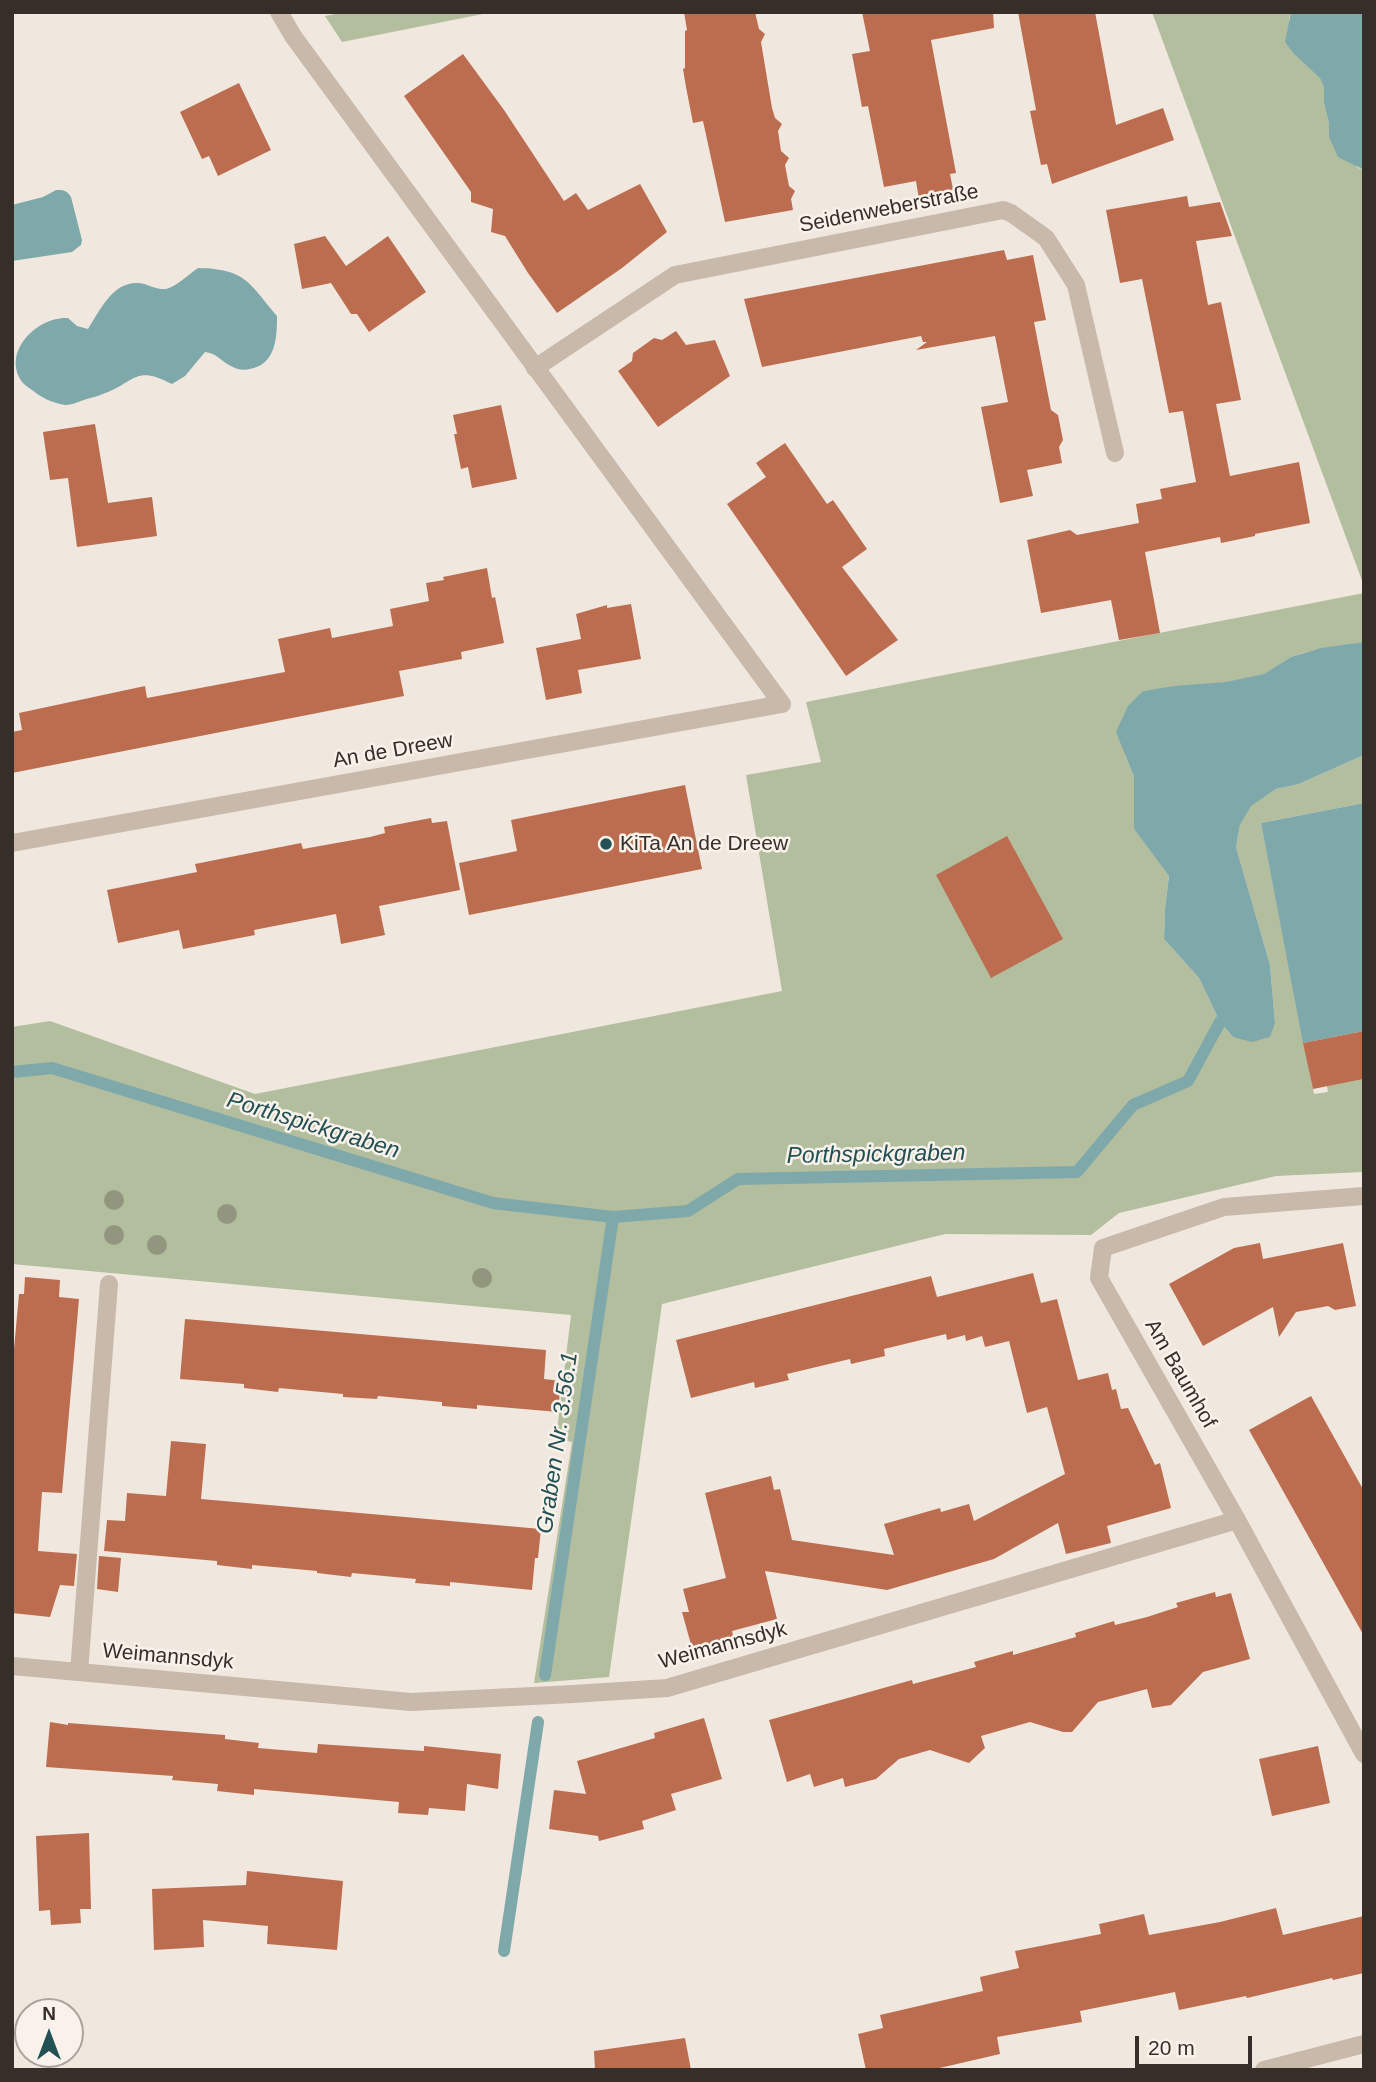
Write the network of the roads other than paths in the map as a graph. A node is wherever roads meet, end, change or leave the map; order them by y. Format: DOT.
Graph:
graph roads {
  1 [pos="279,12"];
  2 [pos="535,368"];
  3 [pos="1115,453"];
  4 [pos="12,843"];
  5 [pos="1364,1196"];
  6 [pos="109,1284"];
  7 [pos="1237,1520"];
  8 [pos="12,1666"];
  9 [pos="79,1672"];
  10 [pos="1364,1754"];
  11 [pos="1364,2044"];
  12 [pos="1264,2070"];
  1 -- 2 [label="street"];
  2 -- 3 [label="street, Seidenweberstraße"];
  2 -- 4 [label="street, An de Dreew"];
  5 -- 7 [label="street, Am Baumhof"];
  6 -- 9 [label="street, Weimannsdyk"];
  7 -- 9 [label="street, Weimannsdyk"];
  7 -- 10 [label="street, Am Baumhof"];
  8 -- 9 [label="street, Weimannsdyk"];
  11 -- 12 [label="street"];
}
